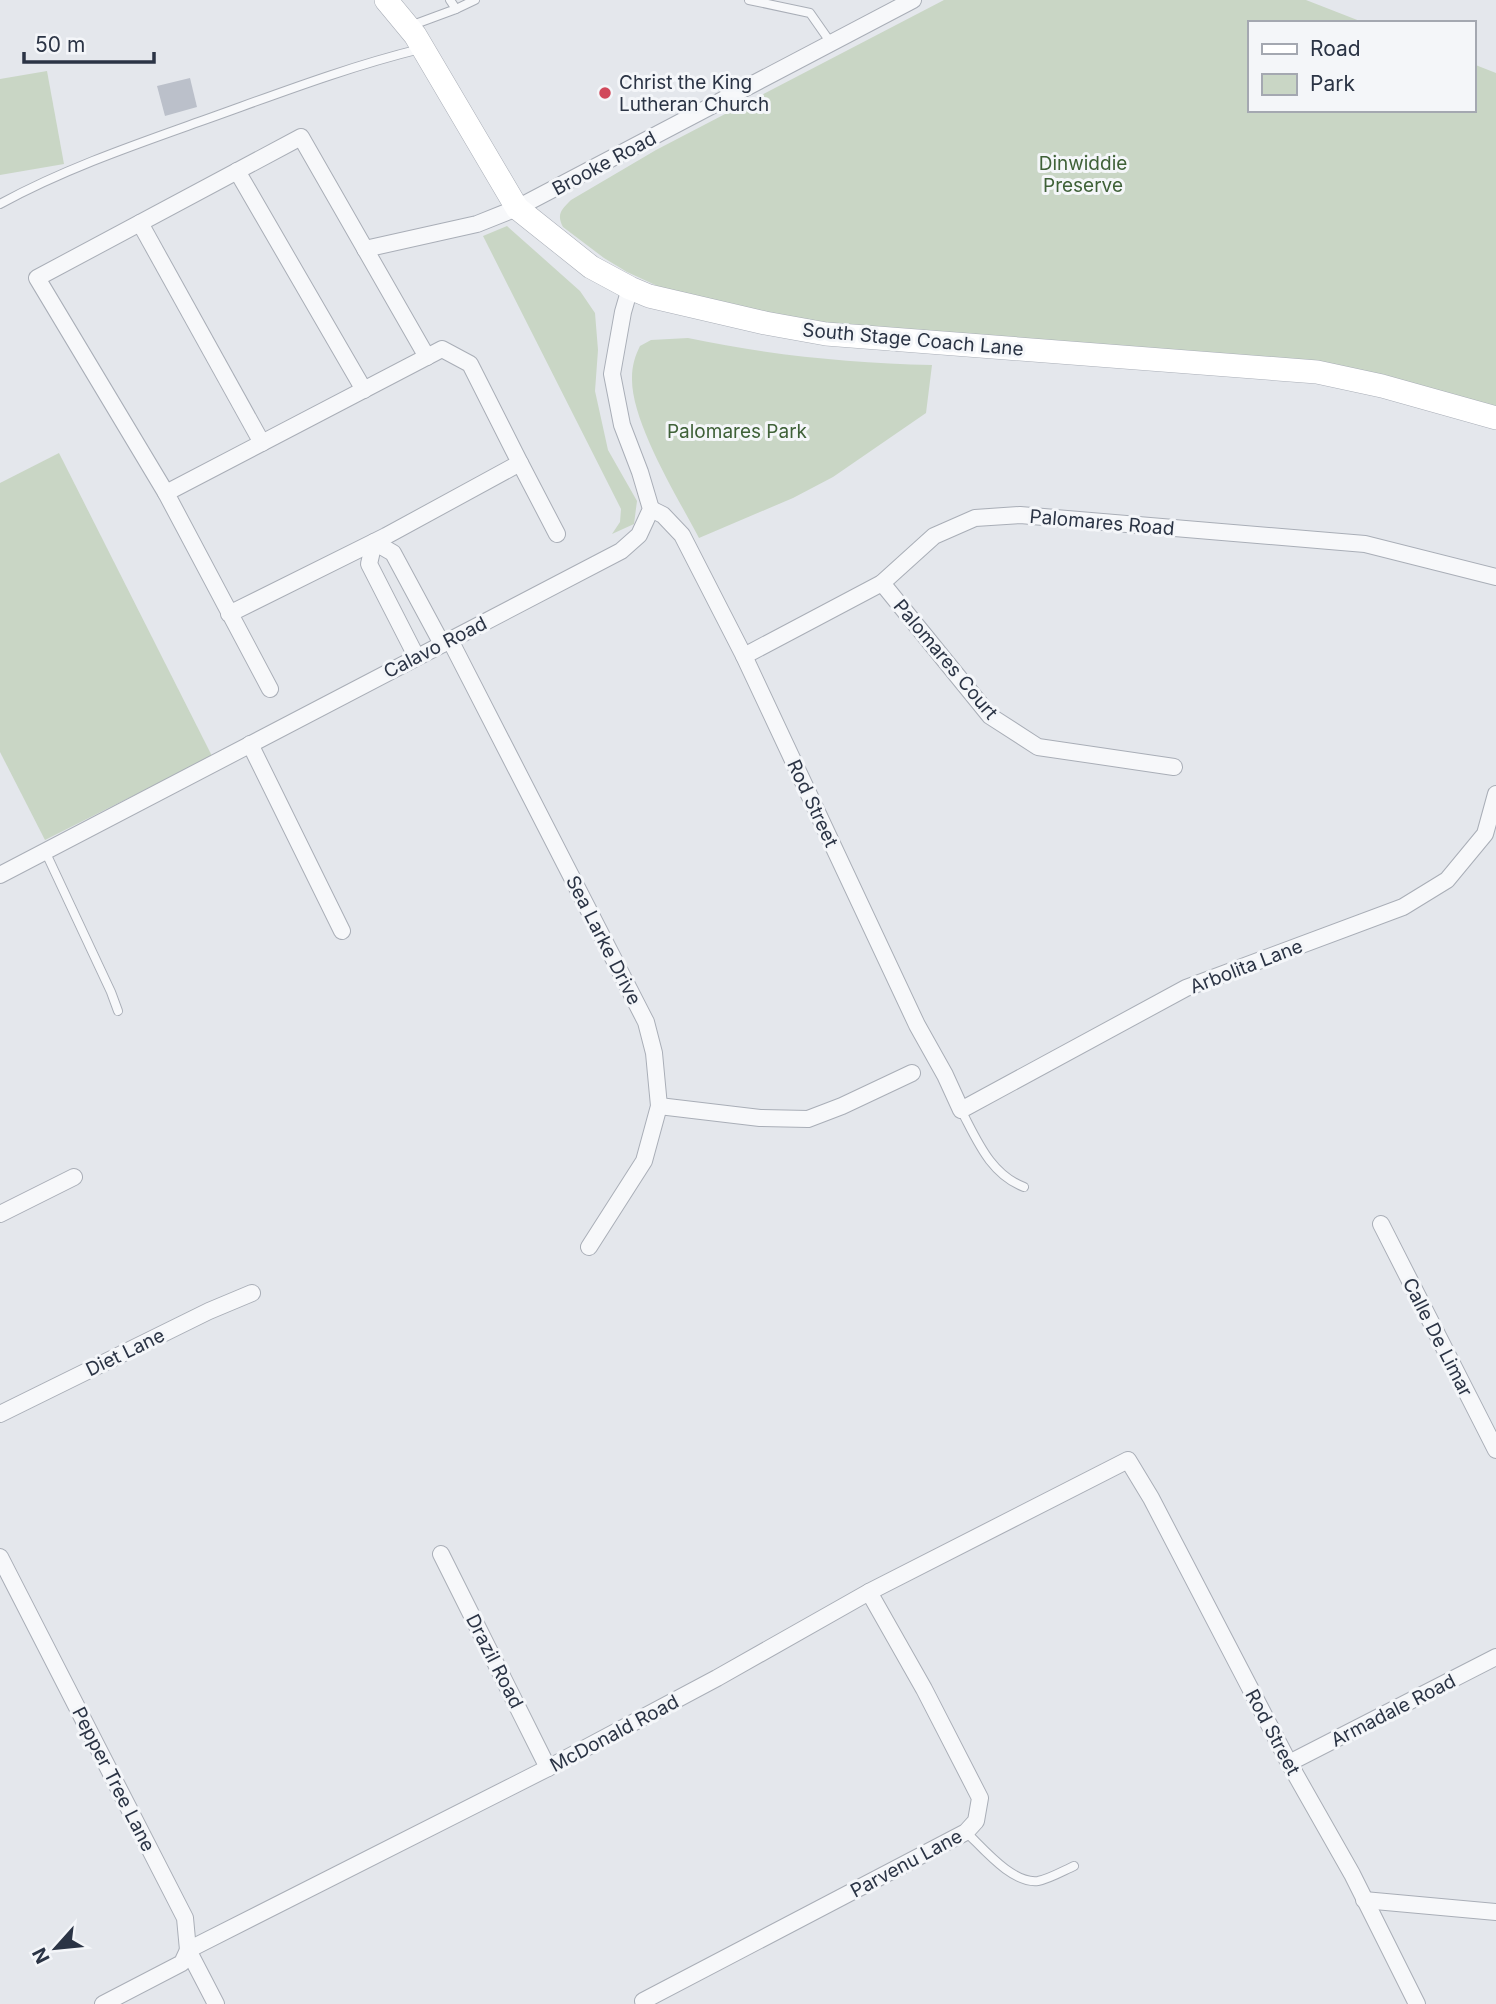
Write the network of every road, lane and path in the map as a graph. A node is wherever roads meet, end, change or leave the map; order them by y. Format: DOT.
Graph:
graph roads {
  1 [pos="386,0"];
  2 [pos="450,0"];
  3 [pos="475,0"];
  4 [pos="749,0"];
  5 [pos="914,0"];
  6 [pos="456,9"];
  7 [pos="408,27"];
  8 [pos="831,43"];
  9 [pos="423,49"];
  10 [pos="237,171"];
  11 [pos="0,204"];
  12 [pos="517,208"];
  13 [pos="140,223"];
  14 [pos="365,249"];
  15 [pos="630,288"];
  16 [pos="427,357"];
  17 [pos="364,390"];
  18 [pos="1496,418"];
  19 [pos="262,443"];
  20 [pos="520,463"];
  21 [pos="166,493"];
  22 [pos="651,509"];
  23 [pos="557,534"];
  24 [pos="374,542"];
  25 [pos="1496,576"];
  26 [pos="883,583"];
  27 [pos="229,614"];
  28 [pos="446,642"];
  29 [pos="416,656"];
  30 [pos="744,656"];
  31 [pos="270,689"];
  32 [pos="250,744"];
  33 [pos="1174,767"];
  34 [pos="1496,794"];
  35 [pos="45,851"];
  36 [pos="0,875"];
  37 [pos="342,930"];
  38 [pos="118,1012"];
  39 [pos="912,1073"];
  40 [pos="659,1106"];
  41 [pos="961,1110"];
  42 [pos="74,1177"];
  43 [pos="1024,1186"];
  44 [pos="0,1214"];
  45 [pos="1381,1224"];
  46 [pos="589,1247"];
  47 [pos="251,1293"];
  48 [pos="0,1414"];
  49 [pos="1496,1450"];
  50 [pos="1128,1460"];
  51 [pos="441,1554"];
  52 [pos="0,1557"];
  53 [pos="869,1592"];
  54 [pos="1496,1657"];
  55 [pos="1289,1763"];
  56 [pos="548,1768"];
  57 [pos="966,1832"];
  58 [pos="1074,1866"];
  59 [pos="1364,1900"];
  60 [pos="1496,1912"];
  61 [pos="188,1950"];
  62 [pos="643,2001"];
  63 [pos="103,2004"];
  64 [pos="216,2004"];
  65 [pos="1417,2004"];
  1 -- 7 [label="main road, South Stage Coach Lane"];
  2 -- 6 [label="lane"];
  3 -- 6 [label="lane"];
  4 -- 8 [label="lane"];
  5 -- 8 [label="street, Brooke Road"];
  6 -- 7 [label="lane"];
  7 -- 9 [label="main road, South Stage Coach Lane"];
  8 -- 12 [label="street, Brooke Road"];
  9 -- 11 [label="lane"];
  9 -- 12 [label="main road, South Stage Coach Lane"];
  10 -- 13 [label="street"];
  10 -- 14 [label="street"];
  10 -- 17 [label="street"];
  12 -- 14 [label="street, Brooke Road"];
  12 -- 15 [label="main road, South Stage Coach Lane"];
  13 -- 19 [label="street"];
  13 -- 21 [label="street"];
  14 -- 16 [label="street"];
  15 -- 18 [label="main road, South Stage Coach Lane"];
  15 -- 22 [label="street"];
  16 -- 17 [label="street"];
  16 -- 20 [label="street"];
  17 -- 19 [label="street"];
  19 -- 21 [label="street"];
  20 -- 23 [label="street"];
  20 -- 24 [label="street"];
  21 -- 27 [label="street"];
  22 -- 28 [label="street, Calavo Road"];
  22 -- 30 [label="street, Rod Street"];
  24 -- 27 [label="street"];
  24 -- 28 [label="street, Sea Larke Drive"];
  24 -- 29 [label="street"];
  25 -- 26 [label="street, Palomares Road"];
  26 -- 30 [label="street, Palomares Road"];
  26 -- 33 [label="street, Palomares Court"];
  27 -- 31 [label="street"];
  28 -- 29 [label="street, Calavo Road"];
  28 -- 40 [label="street, Sea Larke Drive"];
  29 -- 32 [label="street, Calavo Road"];
  30 -- 41 [label="street, Rod Street"];
  32 -- 35 [label="street, Calavo Road"];
  32 -- 37 [label="street"];
  34 -- 41 [label="street, Arbolita Lane"];
  35 -- 36 [label="street, Calavo Road"];
  35 -- 38 [label="lane"];
  39 -- 40 [label="street"];
  40 -- 46 [label="street, Sea Larke Drive"];
  41 -- 43 [label="lane"];
  42 -- 44 [label="street"];
  45 -- 49 [label="street, Calle De Limar"];
  47 -- 48 [label="street, Diet Lane"];
  50 -- 53 [label="street, McDonald Road"];
  50 -- 55 [label="street, Rod Street"];
  51 -- 56 [label="street, Drazil Road"];
  52 -- 61 [label="street, Pepper Tree Lane"];
  53 -- 56 [label="street, McDonald Road"];
  53 -- 57 [label="street, Parvenu Lane"];
  54 -- 55 [label="street, Armadale Road"];
  55 -- 59 [label="street, Rod Street"];
  56 -- 61 [label="street, McDonald Road"];
  57 -- 58 [label="lane"];
  57 -- 62 [label="street, Parvenu Lane"];
  59 -- 60 [label="street"];
  59 -- 65 [label="street, Rod Street"];
  61 -- 63 [label="street, McDonald Road"];
  61 -- 64 [label="street, Pepper Tree Lane"];
}
